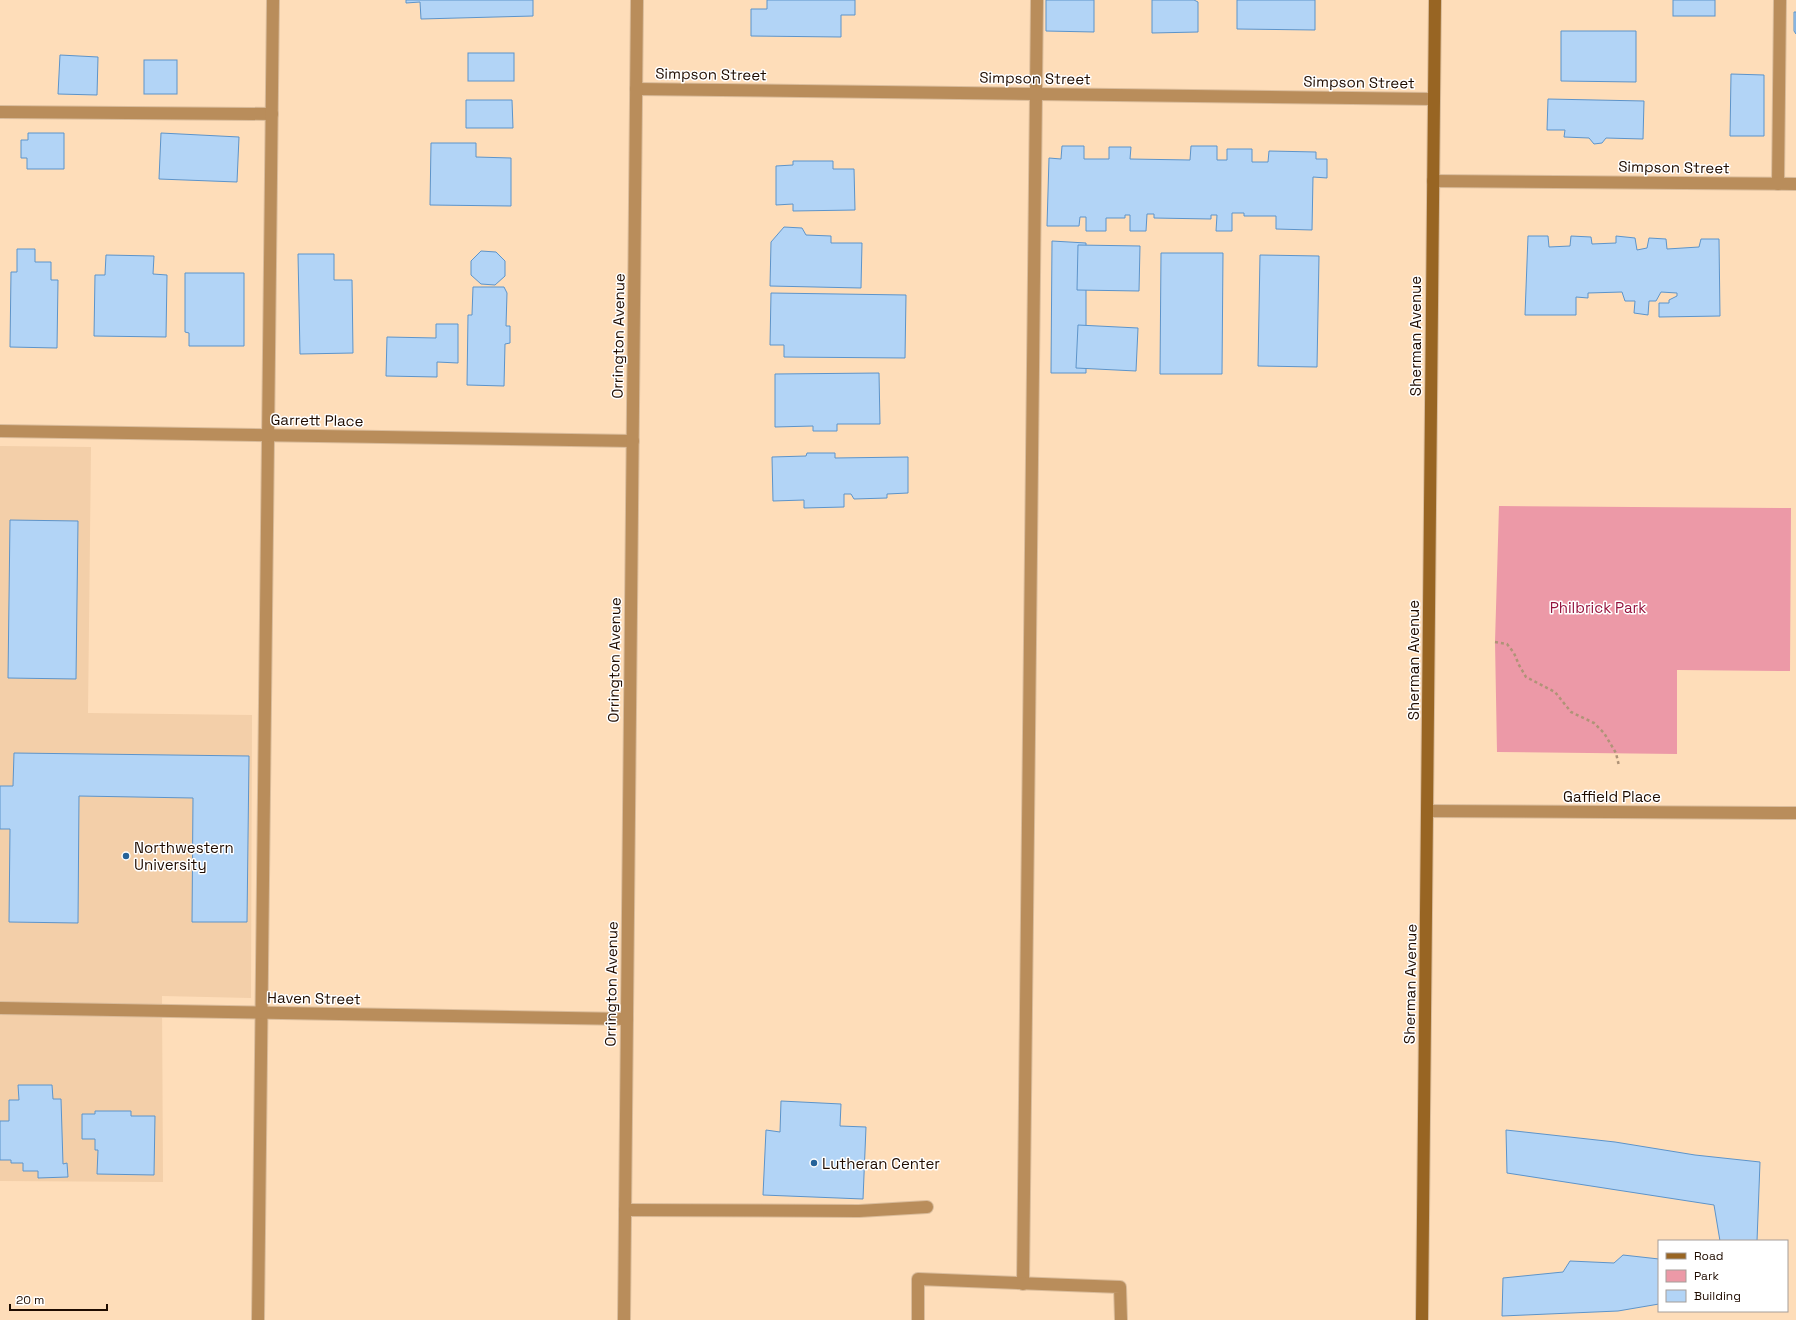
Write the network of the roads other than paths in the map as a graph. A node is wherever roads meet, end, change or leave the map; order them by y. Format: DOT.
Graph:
graph roads {
  1 [pos="273,0"];
  2 [pos="637,0"];
  3 [pos="1037,0"];
  4 [pos="1435,0"];
  5 [pos="1780,0"];
  6 [pos="636,89"];
  7 [pos="1037,94"];
  8 [pos="1433,98"];
  9 [pos="0,112"];
  10 [pos="272,114"];
  11 [pos="1432,181"];
  12 [pos="1778,184"];
  13 [pos="1796,184"];
  14 [pos="0,431"];
  15 [pos="268,435"];
  16 [pos="633,441"];
  17 [pos="1428,811"];
  18 [pos="1796,813"];
  19 [pos="0,1008"];
  20 [pos="262,1013"];
  21 [pos="627,1019"];
  22 [pos="927,1207"];
  23 [pos="625,1210"];
  24 [pos="1023,1284"];
  25 [pos="258,1320"];
  26 [pos="624,1320"];
  27 [pos="918,1320"];
  28 [pos="1121,1320"];
  29 [pos="1422,1320"];
  1 -- 10 [label="street"];
  2 -- 6 [label="street, Orrington Avenue"];
  3 -- 7 [label="street"];
  4 -- 8 [label="street, Sherman Avenue"];
  5 -- 12 [label="street"];
  6 -- 7 [label="street, Simpson Street"];
  6 -- 16 [label="street, Orrington Avenue"];
  7 -- 8 [label="street, Simpson Street"];
  7 -- 24 [label="street"];
  8 -- 11 [label="street, Sherman Avenue"];
  9 -- 10 [label="street"];
  10 -- 15 [label="street"];
  11 -- 12 [label="street, Simpson Street"];
  11 -- 17 [label="street, Sherman Avenue"];
  12 -- 13 [label="street, Simpson Street"];
  14 -- 15 [label="street, Garrett Place"];
  15 -- 16 [label="street, Garrett Place"];
  15 -- 20 [label="street"];
  16 -- 21 [label="street, Orrington Avenue"];
  17 -- 18 [label="street, Gaffield Place"];
  17 -- 29 [label="street, Sherman Avenue"];
  19 -- 20 [label="street, Haven Street"];
  20 -- 21 [label="street, Haven Street"];
  20 -- 25 [label="street"];
  21 -- 23 [label="street, Orrington Avenue"];
  22 -- 23 [label="street"];
  23 -- 26 [label="street, Orrington Avenue"];
  24 -- 27 [label="street"];
  24 -- 28 [label="street"];
}
